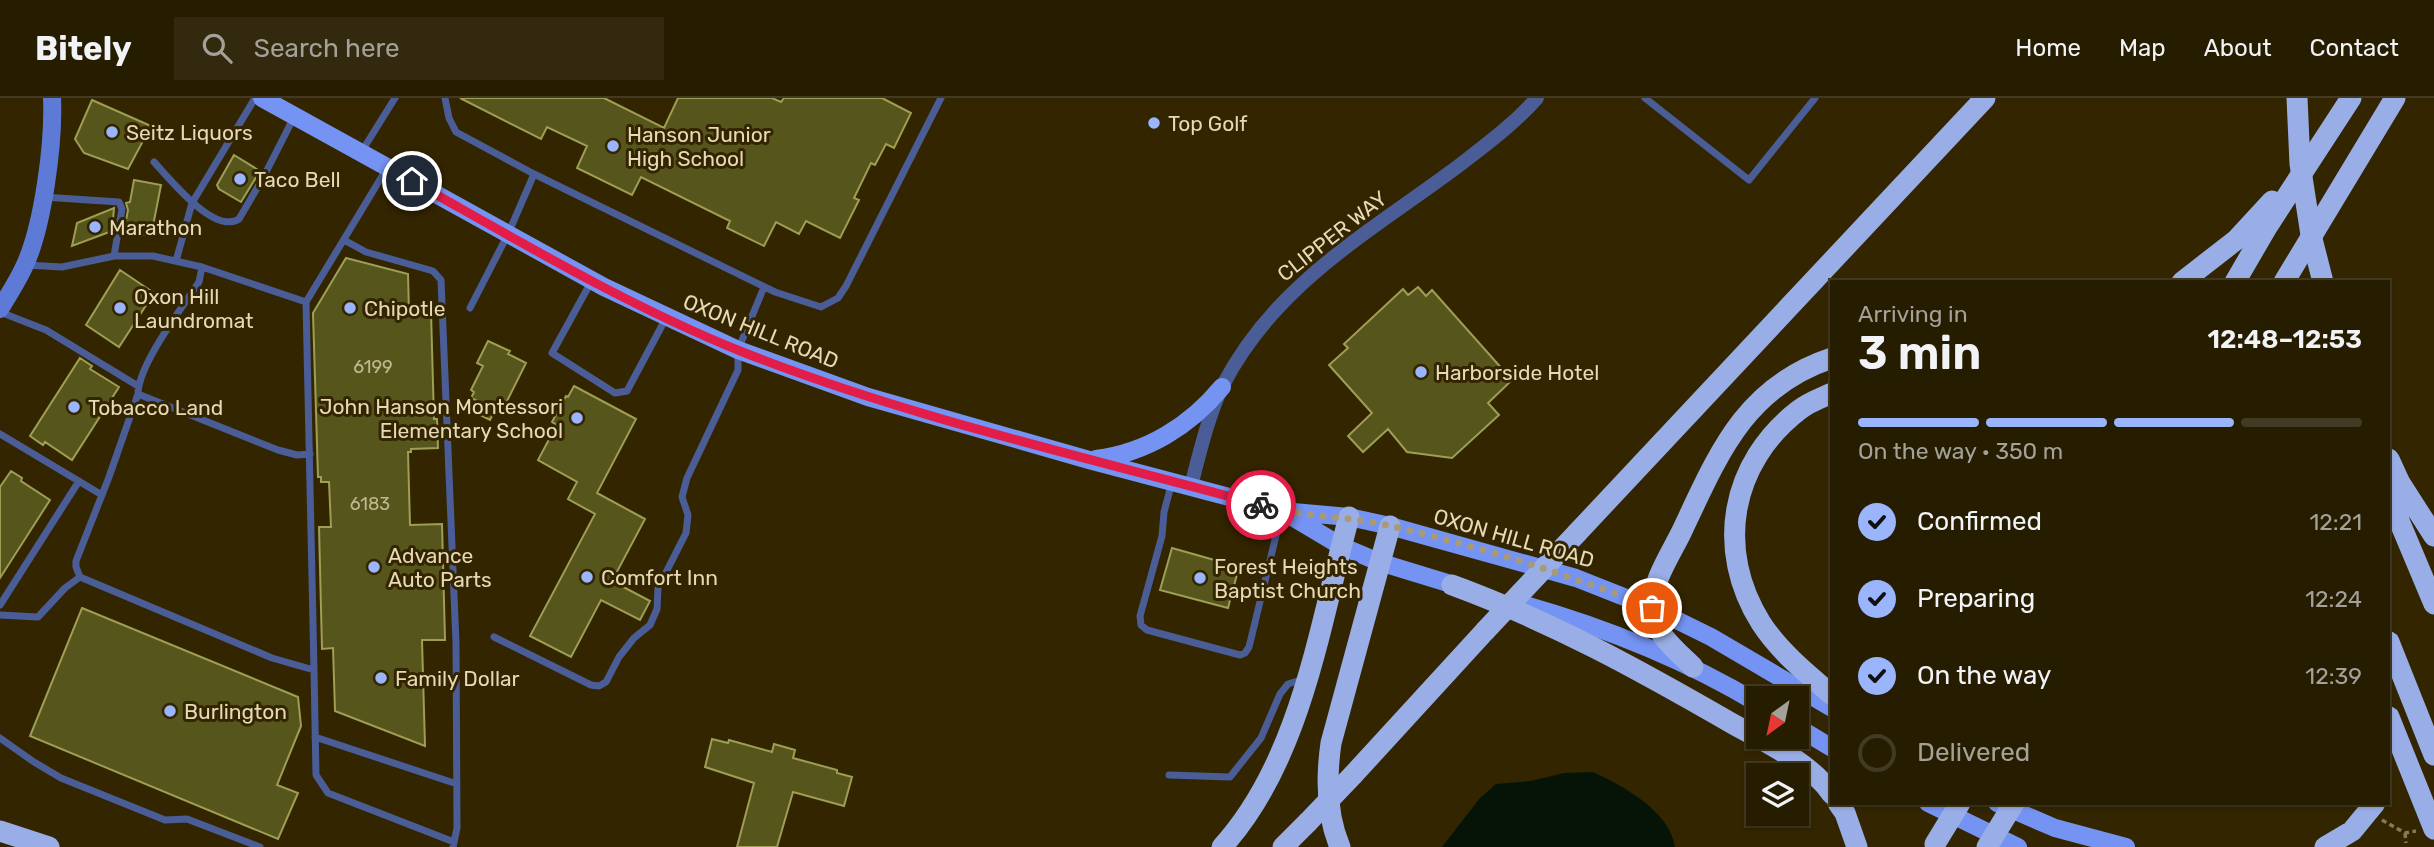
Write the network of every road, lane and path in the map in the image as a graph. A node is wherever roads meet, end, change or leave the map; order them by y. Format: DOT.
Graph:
graph roads {
  1 [pos="255,98"];
  2 [pos="262,98"];
  3 [pos="396,98"];
  4 [pos="445,98"];
  5 [pos="941,98"];
  6 [pos="1537,98"];
  7 [pos="1645,98"];
  8 [pos="1815,98"];
  9 [pos="1985,98"];
  10 [pos="2297,98"];
  11 [pos="2351,98"];
  12 [pos="2396,98"];
  13 [pos="50,99"];
  14 [pos="294,116"];
  15 [pos="361,153"];
  16 [pos="2312,159"];
  17 [pos="154,162"];
  18 [pos="387,167"];
  19 [pos="534,174"];
  20 [pos="43,197"];
  21 [pos="192,203"];
  22 [pos="508,234"];
  23 [pos="344,240"];
  24 [pos="2302,250"];
  25 [pos="114,256"];
  26 [pos="176,261"];
  27 [pos="25,265"];
  28 [pos="202,267"];
  29 [pos="592,280"];
  30 [pos="2185,280"];
  31 [pos="2236,280"];
  32 [pos="2285,280"];
  33 [pos="2294,280"];
  34 [pos="2322,280"];
  35 [pos="764,287"];
  36 [pos="306,302"];
  37 [pos="470,308"];
  38 [pos="0,311"];
  39 [pos="667,317"];
  40 [pos="738,350"];
  41 [pos="1830,359"];
  42 [pos="1222,387"];
  43 [pos="138,390"];
  44 [pos="1830,394"];
  45 [pos="0,434"];
  46 [pos="310,454"];
  47 [pos="1089,460"];
  48 [pos="2390,461"];
  49 [pos="79,481"];
  50 [pos="1172,481"];
  51 [pos="1191,486"];
  52 [pos="2390,492"];
  53 [pos="102,495"];
  54 [pos="1282,511"];
  55 [pos="1349,517"];
  56 [pos="1390,526"];
  57 [pos="2434,536"];
  58 [pos="1341,546"];
  59 [pos="1380,562"];
  60 [pos="80,577"];
  61 [pos="1452,585"];
  62 [pos="2434,604"];
  63 [pos="0,605"];
  64 [pos="1652,608"];
  65 [pos="0,615"];
  66 [pos="494,637"];
  67 [pos="2390,644"];
  68 [pos="1693,667"];
  69 [pos="314,670"];
  70 [pos="1308,677"];
  71 [pos="1830,693"];
  72 [pos="1746,697"];
  73 [pos="1830,707"];
  74 [pos="2390,720"];
  75 [pos="1810,735"];
  76 [pos="315,737"];
  77 [pos="0,738"];
  78 [pos="2432,746"];
  79 [pos="1830,747"];
  80 [pos="1169,775"];
  81 [pos="457,784"];
  82 [pos="1830,791"];
  83 [pos="1839,805"];
  84 [pos="1932,805"];
  85 [pos="1959,805"];
  86 [pos="2002,805"];
  87 [pos="2013,805"];
  88 [pos="2378,811"];
  89 [pos="2426,830"];
  90 [pos="0,833"];
  91 [pos="2404,833"];
  92 [pos="2406,843"];
  93 [pos="453,845"];
  94 [pos="1934,845"];
  95 [pos="27,847"];
  96 [pos="49,847"];
  97 [pos="260,847"];
  98 [pos="1222,847"];
  99 [pos="1283,847"];
  100 [pos="1340,847"];
  101 [pos="1857,847"];
  102 [pos="1987,847"];
  103 [pos="2018,847"];
  104 [pos="2126,847"];
  105 [pos="2325,847"];
  1 -- 21 [label="lane"];
  2 -- 14 [label="main road, OXON HILL ROAD"];
  3 -- 15 [label="lane"];
  4 -- 19 [label="lane"];
  5 -- 35 [label="lane"];
  6 -- 42 [label="street, CLIPPER WAY"];
  7 -- 8 [label="lane"];
  9 -- 99 [label="highway, bridge"];
  10 -- 34 [label="highway, bridge"];
  11 -- 16 [label="highway"];
  12 -- 24 [label="highway"];
  13 -- 20 [label="main road"];
  14 -- 15 [label="main road, OXON HILL ROAD"];
  14 -- 21 [label="lane"];
  15 -- 18 [label="main road, OXON HILL ROAD"];
  16 -- 30 [label="highway"];
  16 -- 31 [label="highway"];
  17 -- 21 [label="lane"];
  18 -- 22 [label="main road, OXON HILL ROAD"];
  18 -- 23 [label="lane"];
  19 -- 22 [label="lane"];
  19 -- 35 [label="lane"];
  20 -- 25 [label="lane"];
  20 -- 27 [label="main road"];
  21 -- 26 [label="lane"];
  22 -- 29 [label="main road, OXON HILL ROAD"];
  22 -- 37 [label="lane"];
  23 -- 36 [label="lane"];
  23 -- 81 [label="lane"];
  24 -- 32 [label="highway"];
  24 -- 33 [label="highway"];
  25 -- 26 [label="lane"];
  25 -- 27 [label="lane"];
  26 -- 28 [label="lane"];
  27 -- 38 [label="main road"];
  28 -- 36 [label="lane"];
  28 -- 43 [label="lane"];
  29 -- 39 [label="main road, OXON HILL ROAD"];
  29 -- 39 [label="lane"];
  35 -- 40 [label="lane"];
  36 -- 46 [label="lane"];
  38 -- 43 [label="lane"];
  39 -- 40 [label="main road, OXON HILL ROAD"];
  40 -- 47 [label="main road, OXON HILL ROAD"];
  40 -- 66 [label="lane"];
  41 -- 64 [label="highway"];
  42 -- 47 [label="main road"];
  42 -- 51 [label="street, CLIPPER WAY"];
  43 -- 46 [label="lane"];
  43 -- 53 [label="lane"];
  44 -- 71 [label="highway"];
  45 -- 49 [label="lane"];
  46 -- 69 [label="lane"];
  47 -- 50 [label="main road, OXON HILL ROAD"];
  48 -- 57 [label="highway"];
  49 -- 53 [label="lane"];
  49 -- 63 [label="lane"];
  50 -- 51 [label="main road, OXON HILL ROAD"];
  50 -- 54 [label="lane"];
  51 -- 54 [label="main road, OXON HILL ROAD"];
  52 -- 62 [label="highway"];
  53 -- 60 [label="lane"];
  54 -- 55 [label="main road, OXON HILL ROAD"];
  54 -- 58 [label="main road, OXON HILL ROAD"];
  55 -- 56 [label="main road, OXON HILL ROAD"];
  55 -- 58 [label="highway"];
  56 -- 59 [label="highway"];
  56 -- 64 [label="main road, OXON HILL ROAD"];
  58 -- 59 [label="main road, OXON HILL ROAD"];
  58 -- 70 [label="highway"];
  59 -- 61 [label="main road, OXON HILL ROAD"];
  59 -- 100 [label="highway"];
  60 -- 65 [label="lane"];
  60 -- 69 [label="lane"];
  61 -- 68 [label="main road, OXON HILL ROAD"];
  61 -- 82 [label="highway"];
  64 -- 68 [label="highway"];
  64 -- 73 [label="main road, OXON HILL ROAD"];
  67 -- 78 [label="highway"];
  68 -- 72 [label="main road, OXON HILL ROAD"];
  69 -- 76 [label="lane"];
  70 -- 80 [label="lane"];
  70 -- 98 [label="highway"];
  74 -- 89 [label="highway"];
  75 -- 79 [label="main road"];
  76 -- 81 [label="lane"];
  76 -- 93 [label="lane"];
  77 -- 97 [label="lane"];
  81 -- 93 [label="lane"];
  83 -- 101 [label="highway"];
  84 -- 103 [label="main road"];
  85 -- 94 [label="highway, bridge"];
  86 -- 104 [label="main road"];
  87 -- 102 [label="highway, bridge"];
  88 -- 91 [label="path"];
  88 -- 105 [label="highway"];
  89 -- 91 [label="path"];
  90 -- 95 [label="highway"];
  90 -- 96 [label="highway"];
  91 -- 92 [label="path"];
}
